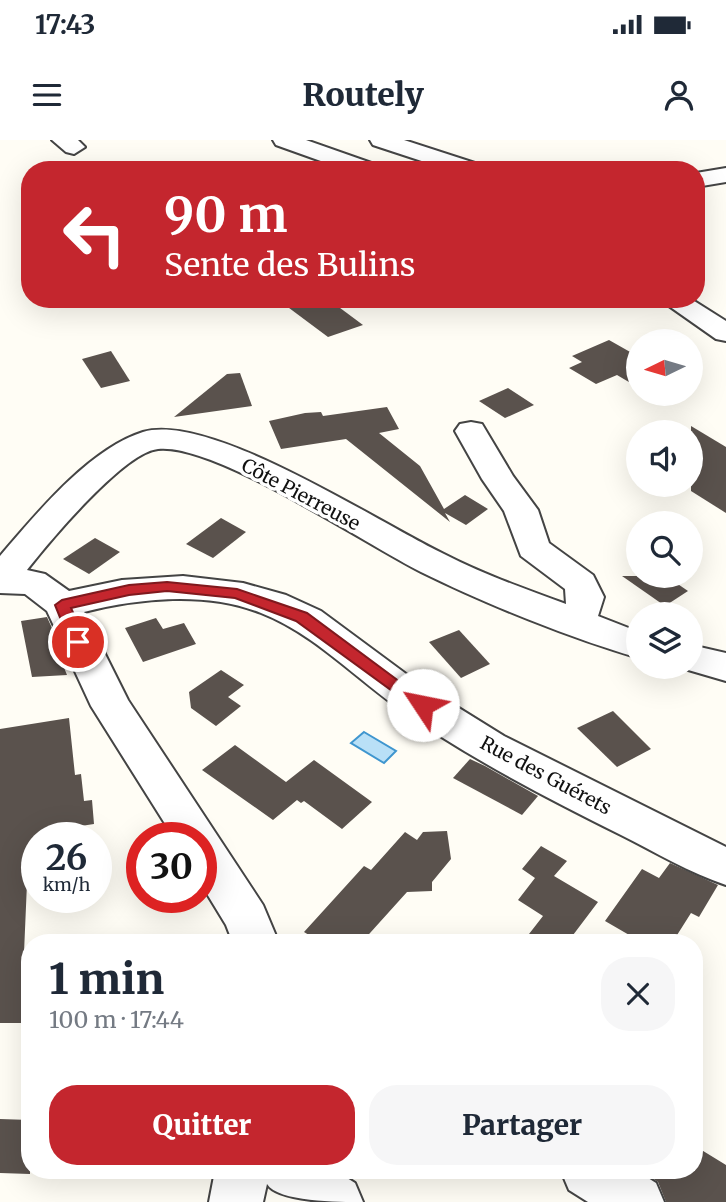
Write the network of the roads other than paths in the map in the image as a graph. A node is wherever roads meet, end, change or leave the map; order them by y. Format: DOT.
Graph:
graph roads {
  1 [pos="284,140"];
  2 [pos="381,140"];
  3 [pos="344,161"];
  4 [pos="445,161"];
  5 [pos="726,175"];
  6 [pos="705,178"];
  7 [pos="686,308"];
  8 [pos="726,333"];
  9 [pos="471,431"];
  10 [pos="0,580"];
  11 [pos="62,605"];
  12 [pos="572,620"];
  13 [pos="626,640"];
  14 [pos="703,661"];
  15 [pos="726,667"];
  16 [pos="187,822"];
  17 [pos="726,867"];
  18 [pos="217,871"];
  19 [pos="253,934"];
  20 [pos="240,1179"];
  21 [pos="300,1179"];
  22 [pos="601,1179"];
  23 [pos="236,1202"];
  24 [pos="336,1202"];
  25 [pos="637,1202"];
  1 -- 3 [label="street"];
  2 -- 4 [label="street"];
  5 -- 6 [label="street"];
  7 -- 8 [label="street"];
  9 -- 12 [label="street"];
  10 -- 11 [label="street"];
  10 -- 12 [label="street, Côte Pierreuse"];
  11 -- 16 [label="street"];
  11 -- 17 [label="street, Rue des Guérets"];
  12 -- 13 [label="street, Côte Pierreuse"];
  14 -- 15 [label="street"];
  18 -- 19 [label="street"];
  20 -- 23 [label="street"];
  21 -- 24 [label="street"];
  22 -- 25 [label="street"];
}
